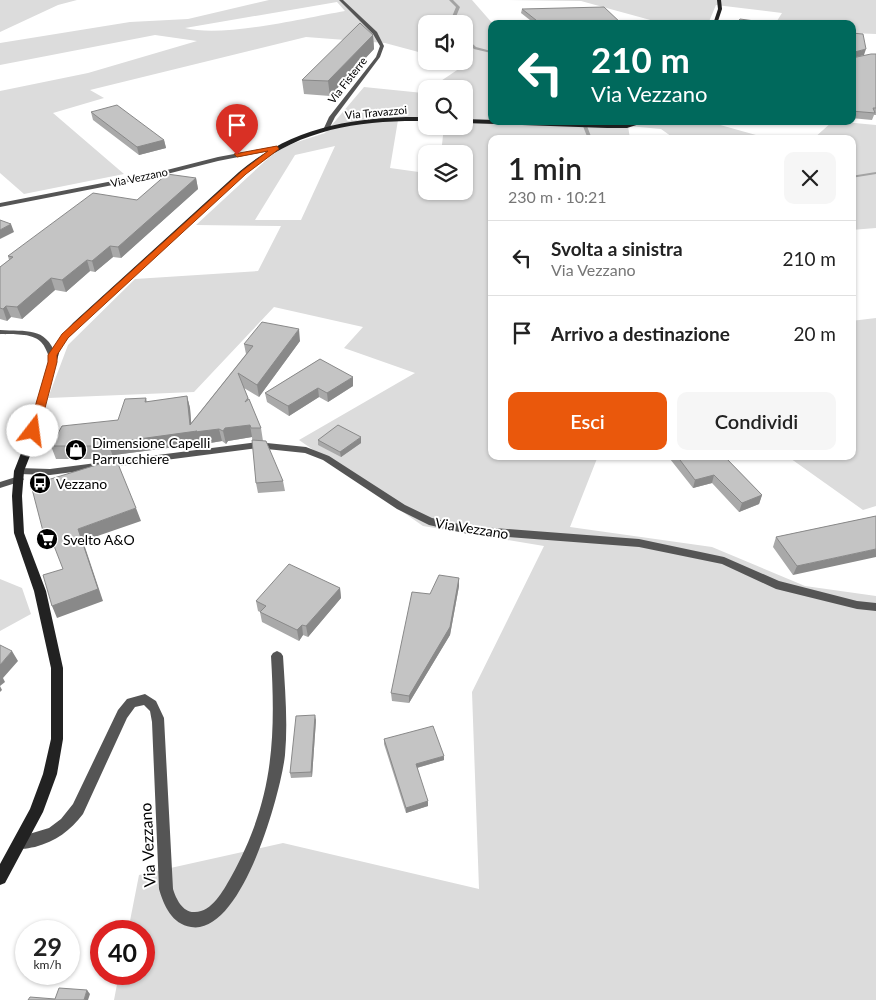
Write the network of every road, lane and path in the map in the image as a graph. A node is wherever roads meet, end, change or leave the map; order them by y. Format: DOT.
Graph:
graph roads {
  1 [pos="341,0"];
  2 [pos="719,0"];
  3 [pos="716,20"];
  4 [pos="418,119"];
  5 [pos="473,121"];
  6 [pos="488,122"];
  7 [pos="566,125"];
  8 [pos="631,125"];
  9 [pos="327,128"];
  10 [pos="277,148"];
  11 [pos="0,205"];
  12 [pos="0,332"];
  13 [pos="52,355"];
  14 [pos="19,475"];
  15 [pos="0,485"];
  16 [pos="876,607"];
  17 [pos="277,656"];
  18 [pos="21,842"];
  19 [pos="0,878"];
  1 -- 9 [label="street, Via Fisterre"];
  2 -- 3 [label="street"];
  4 -- 9 [label="street, Via Travazzoi"];
  5 -- 6 [label="street"];
  7 -- 8 [label="street"];
  9 -- 10 [label="street, Via Vezzano"];
  10 -- 11 [label="street, Via Vezzano"];
  10 -- 13 [label="street, Via Vezzano"];
  12 -- 13 [label="street"];
  13 -- 14 [label="street, Via Vezzano"];
  14 -- 15 [label="street"];
  14 -- 16 [label="street, Via Vezzano"];
  14 -- 18 [label="street, Via Vezzano"];
  17 -- 18 [label="street, Via Vezzano"];
  18 -- 19 [label="street, Via Vezzano"];
}
